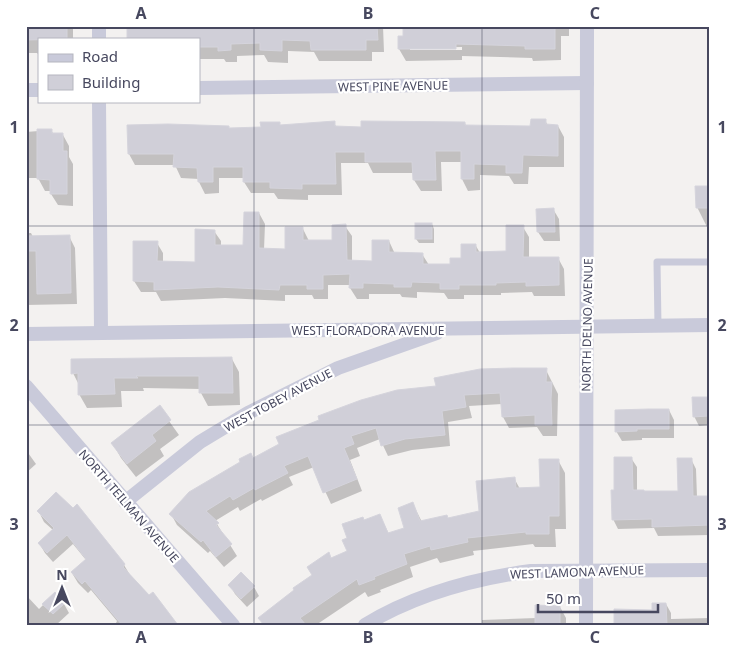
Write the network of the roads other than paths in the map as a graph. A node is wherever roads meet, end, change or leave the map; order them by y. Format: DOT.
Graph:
graph roads {
  1 [pos="587,26"];
  2 [pos="587,83"];
  3 [pos="200,88"];
  4 [pos="99,102"];
  5 [pos="710,262"];
  6 [pos="710,325"];
  7 [pos="587,326"];
  8 [pos="658,326"];
  9 [pos="447,329"];
  10 [pos="101,332"];
  11 [pos="26,334"];
  12 [pos="26,386"];
  13 [pos="125,502"];
  14 [pos="586,570"];
  15 [pos="710,570"];
  16 [pos="233,625"];
  17 [pos="365,625"];
  18 [pos="586,625"];
  1 -- 2 [label="street, NORTH DELNO AVENUE"];
  2 -- 3 [label="street, WEST PINE AVENUE"];
  2 -- 7 [label="street, NORTH DELNO AVENUE"];
  4 -- 10 [label="street"];
  5 -- 8 [label="lane"];
  6 -- 8 [label="street, WEST FLORADORA AVENUE"];
  7 -- 8 [label="street, WEST FLORADORA AVENUE"];
  7 -- 9 [label="street, WEST FLORADORA AVENUE"];
  7 -- 14 [label="street, NORTH DELNO AVENUE"];
  9 -- 10 [label="street, WEST FLORADORA AVENUE"];
  9 -- 13 [label="street, WEST TOBEY AVENUE"];
  10 -- 11 [label="street, WEST FLORADORA AVENUE"];
  12 -- 13 [label="street, NORTH TEILMAN AVENUE"];
  13 -- 16 [label="street, NORTH TEILMAN AVENUE"];
  14 -- 15 [label="street, WEST LAMONA AVENUE"];
  14 -- 17 [label="street, WEST LAMONA AVENUE"];
  14 -- 18 [label="street, NORTH DELNO AVENUE"];
}
